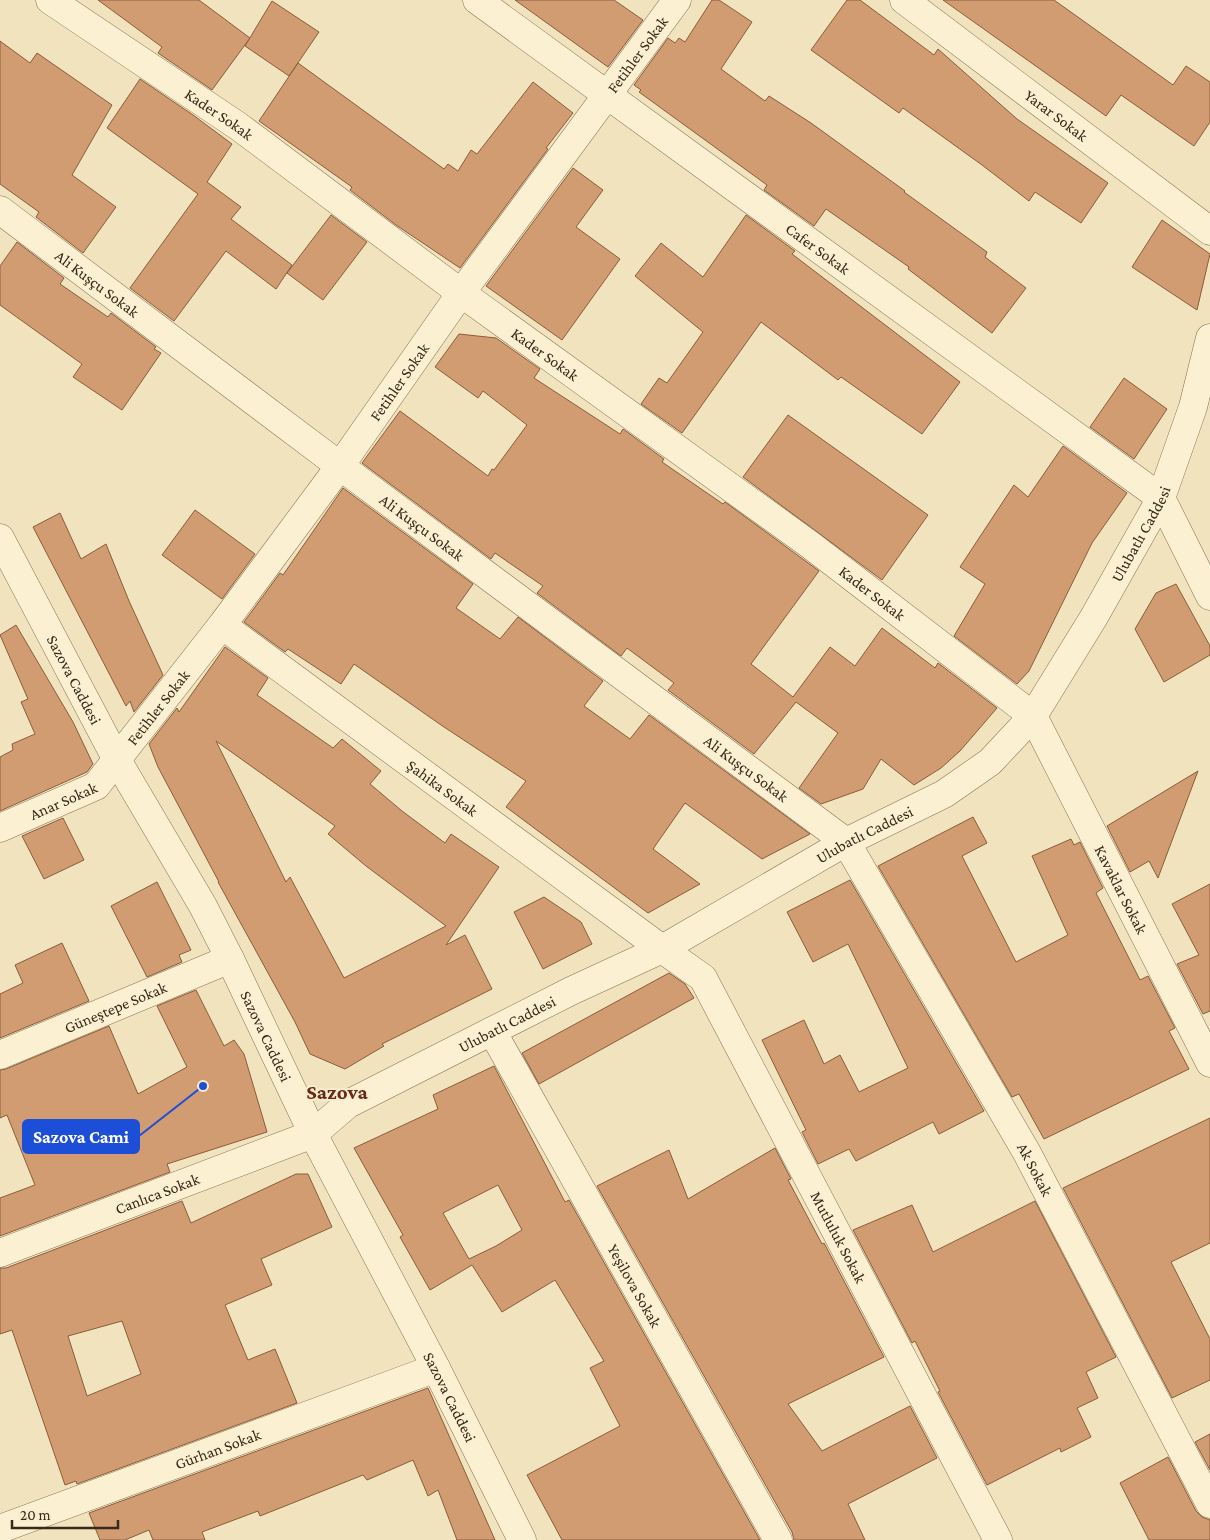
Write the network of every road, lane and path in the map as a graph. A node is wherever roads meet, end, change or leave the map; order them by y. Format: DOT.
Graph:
graph roads {
  1 [pos="50,0"];
  2 [pos="477,0"];
  3 [pos="677,0"];
  4 [pos="904,0"];
  5 [pos="607,95"];
  6 [pos="0,210"];
  7 [pos="1210,231"];
  8 [pos="461,293"];
  9 [pos="1210,338"];
  10 [pos="340,466"];
  11 [pos="1161,498"];
  12 [pos="0,538"];
  13 [pos="6,567"];
  14 [pos="1210,596"];
  15 [pos="222,625"];
  16 [pos="1033,716"];
  17 [pos="117,760"];
  18 [pos="0,828"];
  19 [pos="846,842"];
  20 [pos="662,949"];
  21 [pos="230,959"];
  22 [pos="492,1031"];
  23 [pos="0,1055"];
  24 [pos="1210,1064"];
  25 [pos="313,1134"];
  26 [pos="0,1253"];
  27 [pos="436,1368"];
  28 [pos="1210,1504"];
  29 [pos="0,1529"];
  30 [pos="522,1540"];
  31 [pos="778,1540"];
  32 [pos="998,1540"];
  1 -- 8 [label="street, Kader Sokak"];
  2 -- 5 [label="street, Cafer Sokak"];
  3 -- 5 [label="street, Fetihler Sokak"];
  4 -- 7 [label="street, Yarar Sokak"];
  5 -- 8 [label="street, Fetihler Sokak"];
  5 -- 11 [label="street, Cafer Sokak"];
  6 -- 10 [label="street, Ali Kuşçu Sokak"];
  8 -- 10 [label="street, Fetihler Sokak"];
  8 -- 16 [label="street, Kader Sokak"];
  9 -- 11 [label="street, Ulubatlı Caddesi"];
  10 -- 15 [label="street, Fetihler Sokak"];
  10 -- 19 [label="street, Ali Kuşçu Sokak"];
  11 -- 14 [label="street"];
  11 -- 16 [label="street, Ulubatlı Caddesi"];
  12 -- 13 [label="street, Sazova Caddesi"];
  13 -- 17 [label="street, Sazova Caddesi"];
  15 -- 17 [label="street, Fetihler Sokak"];
  15 -- 20 [label="street, Şahika Sokak"];
  16 -- 19 [label="street, Ulubatlı Caddesi"];
  16 -- 24 [label="street, Kavaklar Sokak"];
  17 -- 18 [label="street, Anar Sokak"];
  17 -- 21 [label="street, Sazova Caddesi"];
  19 -- 20 [label="street, Ulubatlı Caddesi"];
  19 -- 28 [label="street, Ak Sokak"];
  20 -- 22 [label="street, Ulubatlı Caddesi"];
  20 -- 32 [label="street, Mutluluk Sokak"];
  21 -- 23 [label="street, Güneştepe Sokak"];
  21 -- 25 [label="street, Sazova Caddesi"];
  22 -- 25 [label="street, Ulubatlı Caddesi"];
  22 -- 31 [label="street, Yeşilova Sokak"];
  25 -- 26 [label="street, Canlıca Sokak"];
  25 -- 27 [label="street, Sazova Caddesi"];
  27 -- 29 [label="street, Gürhan Sokak"];
  27 -- 30 [label="street, Sazova Caddesi"];
}
